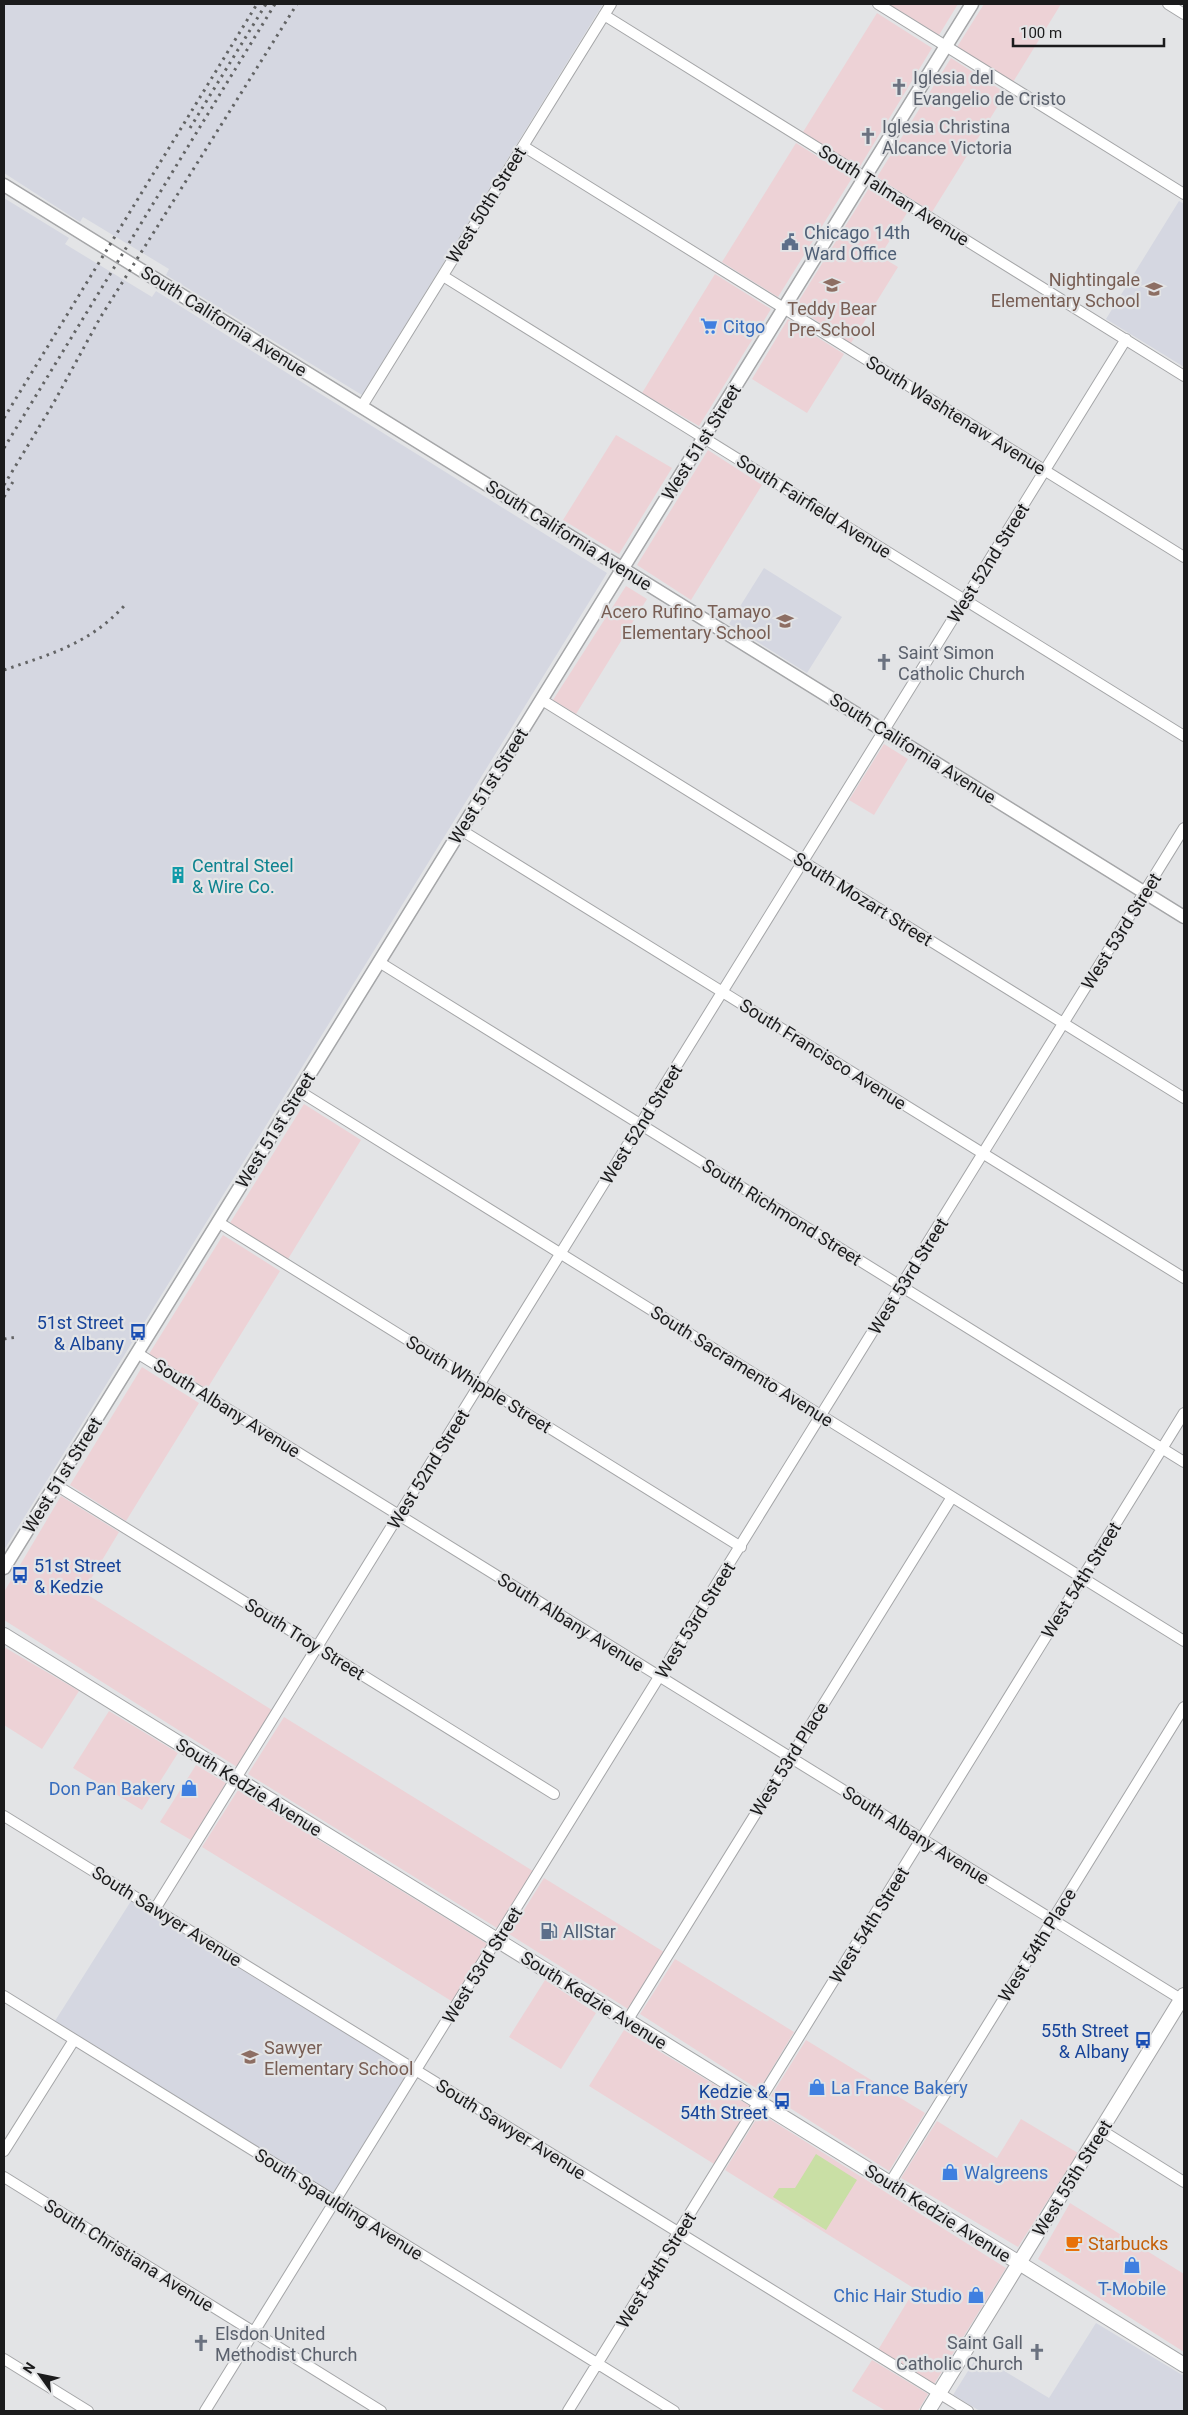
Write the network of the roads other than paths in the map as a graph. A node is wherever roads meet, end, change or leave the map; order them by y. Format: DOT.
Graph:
graph roads {
  1 [pos="611,4"];
  2 [pos="878,4"];
  3 [pos="972,4"];
  4 [pos="1168,4"];
  5 [pos="1184,14"];
  6 [pos="604,15"];
  7 [pos="946,46"];
  8 [pos="523,146"];
  9 [pos="865,177"];
  10 [pos="4,185"];
  11 [pos="1184,194"];
  12 [pos="443,276"];
  13 [pos="784,308"];
  14 [pos="1126,339"];
  15 [pos="1184,376"];
  16 [pos="362,406"];
  17 [pos="704,438"];
  18 [pos="1045,470"];
  19 [pos="1184,557"];
  20 [pos="623,568"];
  21 [pos="965,600"];
  22 [pos="542,700"];
  23 [pos="884,730"];
  24 [pos="1184,736"];
  25 [pos="1184,828"];
  26 [pos="461,830"];
  27 [pos="803,862"];
  28 [pos="1144,892"];
  29 [pos="1184,917"];
  30 [pos="379,962"];
  31 [pos="722,992"];
  32 [pos="1064,1023"];
  33 [pos="299,1092"];
  34 [pos="1184,1098"];
  35 [pos="641,1124"];
  36 [pos="984,1154"];
  37 [pos="218,1222"];
  38 [pos="561,1254"];
  39 [pos="1184,1278"];
  40 [pos="902,1286"];
  41 [pos="137,1353"];
  42 [pos="480,1385"];
  43 [pos="1184,1413"];
  44 [pos="822,1416"];
  45 [pos="1163,1448"];
  46 [pos="1184,1462"];
  47 [pos="56,1484"];
  48 [pos="952,1496"];
  49 [pos="399,1515"];
  50 [pos="741,1547"];
  51 [pos="4,1568"];
  52 [pos="1083,1578"];
  53 [pos="4,1635"];
  54 [pos="1184,1641"];
  55 [pos="318,1646"];
  56 [pos="660,1677"];
  57 [pos="1184,1707"];
  58 [pos="790,1757"];
  59 [pos="236,1779"];
  60 [pos="554,1794"];
  61 [pos="4,1816"];
  62 [pos="922,1839"];
  63 [pos="156,1909"];
  64 [pos="1053,1920"];
  65 [pos="497,1940"];
  66 [pos="4,1996"];
  67 [pos="1183,1999"];
  68 [pos="627,2021"];
  69 [pos="74,2040"];
  70 [pos="417,2071"];
  71 [pos="759,2103"];
  72 [pos="1101,2130"];
  73 [pos="4,2151"];
  74 [pos="4,2177"];
  75 [pos="1184,2182"];
  76 [pos="890,2183"];
  77 [pos="335,2201"];
  78 [pos="679,2232"];
  79 [pos="1019,2263"];
  80 [pos="254,2332"];
  81 [pos="4,2359"];
  82 [pos="597,2364"];
  83 [pos="1184,2365"];
  84 [pos="939,2393"];
  85 [pos="88,2411"];
  86 [pos="205,2411"];
  87 [pos="381,2411"];
  88 [pos="568,2411"];
  89 [pos="674,2411"];
  90 [pos="928,2411"];
  91 [pos="968,2411"];
  1 -- 6 [label="street, West 50th Street"];
  2 -- 7 [label="street"];
  3 -- 7 [label="street, West 51st Street"];
  4 -- 5 [label="street"];
  6 -- 8 [label="street, West 50th Street"];
  6 -- 9 [label="street, South Talman Avenue"];
  7 -- 9 [label="street, West 51st Street"];
  7 -- 11 [label="street"];
  8 -- 12 [label="street, West 50th Street"];
  8 -- 13 [label="street, South Washtenaw Avenue"];
  9 -- 13 [label="street, West 51st Street"];
  9 -- 14 [label="street, South Talman Avenue"];
  10 -- 16 [label="street, South California Avenue"];
  12 -- 16 [label="street, West 50th Street"];
  12 -- 17 [label="street, South Fairfield Avenue"];
  13 -- 17 [label="street, West 51st Street"];
  13 -- 18 [label="street, South Washtenaw Avenue"];
  14 -- 15 [label="street, South Talman Avenue"];
  14 -- 18 [label="street, West 52nd Street"];
  16 -- 20 [label="street, South California Avenue"];
  17 -- 20 [label="street, West 51st Street"];
  17 -- 21 [label="street, South Fairfield Avenue"];
  18 -- 19 [label="street, South Washtenaw Avenue"];
  18 -- 21 [label="street, West 52nd Street"];
  20 -- 22 [label="street, West 51st Street"];
  20 -- 23 [label="street, South California Avenue"];
  21 -- 23 [label="street, West 52nd Street"];
  21 -- 24 [label="street, South Fairfield Avenue"];
  22 -- 26 [label="street, West 51st Street"];
  22 -- 27 [label="street, South Mozart Street"];
  23 -- 27 [label="street, West 52nd Street"];
  23 -- 28 [label="street, South California Avenue"];
  25 -- 28 [label="street, West 53rd Street"];
  26 -- 30 [label="street, West 51st Street"];
  26 -- 31 [label="street, South Francisco Avenue"];
  27 -- 31 [label="street, West 52nd Street"];
  27 -- 32 [label="street, South Mozart Street"];
  28 -- 29 [label="street, South California Avenue"];
  28 -- 32 [label="street, West 53rd Street"];
  30 -- 33 [label="street, West 51st Street"];
  30 -- 35 [label="street, South Richmond Street"];
  31 -- 35 [label="street, West 52nd Street"];
  31 -- 36 [label="street, South Francisco Avenue"];
  32 -- 34 [label="street, South Mozart Street"];
  32 -- 36 [label="street, West 53rd Street"];
  33 -- 37 [label="street, West 51st Street"];
  33 -- 38 [label="street, South Sacramento Avenue"];
  35 -- 38 [label="street, West 52nd Street"];
  35 -- 40 [label="street, South Richmond Street"];
  36 -- 39 [label="street, South Francisco Avenue"];
  36 -- 40 [label="street, West 53rd Street"];
  37 -- 41 [label="street, West 51st Street"];
  37 -- 42 [label="street, South Whipple Street"];
  38 -- 42 [label="street, West 52nd Street"];
  38 -- 44 [label="street, South Sacramento Avenue"];
  40 -- 44 [label="street, West 53rd Street"];
  40 -- 45 [label="street, South Richmond Street"];
  41 -- 47 [label="street, West 51st Street"];
  41 -- 49 [label="street, South Albany Avenue"];
  42 -- 49 [label="street, West 52nd Street"];
  42 -- 50 [label="street, South Whipple Street"];
  43 -- 45 [label="street, West 54th Street"];
  44 -- 48 [label="street, South Sacramento Avenue"];
  44 -- 50 [label="street, West 53rd Street"];
  45 -- 46 [label="street, South Richmond Street"];
  45 -- 52 [label="street, West 54th Street"];
  47 -- 51 [label="street, West 51st Street"];
  47 -- 55 [label="street, South Troy Street"];
  48 -- 52 [label="street, South Sacramento Avenue"];
  48 -- 58 [label="street, West 53rd Place"];
  49 -- 55 [label="street, West 52nd Street"];
  49 -- 56 [label="street, South Albany Avenue"];
  50 -- 56 [label="street, West 53rd Street"];
  52 -- 54 [label="street, South Sacramento Avenue"];
  52 -- 62 [label="street, West 54th Street"];
  53 -- 59 [label="main road, South Kedzie Avenue"];
  55 -- 59 [label="street, West 52nd Street"];
  55 -- 60 [label="street, South Troy Street"];
  56 -- 58 [label="street, South Albany Avenue"];
  56 -- 65 [label="street, West 53rd Street"];
  57 -- 64 [label="street, West 54th Place"];
  58 -- 62 [label="street, South Albany Avenue"];
  58 -- 68 [label="street, West 53rd Place"];
  59 -- 63 [label="street, West 52nd Street"];
  59 -- 65 [label="main road, South Kedzie Avenue"];
  61 -- 63 [label="street, South Sawyer Avenue"];
  62 -- 64 [label="street, South Albany Avenue"];
  62 -- 71 [label="street, West 54th Street"];
  63 -- 70 [label="street, South Sawyer Avenue"];
  64 -- 67 [label="street, South Albany Avenue"];
  64 -- 76 [label="street, West 54th Place"];
  65 -- 68 [label="main road, South Kedzie Avenue"];
  65 -- 70 [label="street, West 53rd Street"];
  66 -- 69 [label="street, South Spaulding Avenue"];
  67 -- 72 [label="main road, West 55th Street"];
  68 -- 71 [label="main road, South Kedzie Avenue"];
  69 -- 73 [label="street"];
  69 -- 77 [label="street, South Spaulding Avenue"];
  70 -- 77 [label="street, West 53rd Street"];
  70 -- 78 [label="street, South Sawyer Avenue"];
  71 -- 76 [label="main road, South Kedzie Avenue"];
  71 -- 78 [label="street, West 54th Street"];
  72 -- 75 [label="street"];
  72 -- 79 [label="main road, West 55th Street"];
  74 -- 80 [label="street, South Christiana Avenue"];
  76 -- 79 [label="main road, South Kedzie Avenue"];
  77 -- 80 [label="street, West 53rd Street"];
  77 -- 82 [label="street, South Spaulding Avenue"];
  78 -- 82 [label="street, West 54th Street"];
  78 -- 84 [label="street, South Sawyer Avenue"];
  79 -- 83 [label="main road, South Kedzie Avenue"];
  79 -- 84 [label="main road, West 55th Street"];
  80 -- 86 [label="street, West 53rd Street"];
  80 -- 87 [label="street, South Christiana Avenue"];
  81 -- 85 [label="street"];
  82 -- 88 [label="street, West 54th Street"];
  82 -- 89 [label="street, South Spaulding Avenue"];
  84 -- 90 [label="main road, West 55th Street"];
  84 -- 91 [label="street, South Sawyer Avenue"];
}
